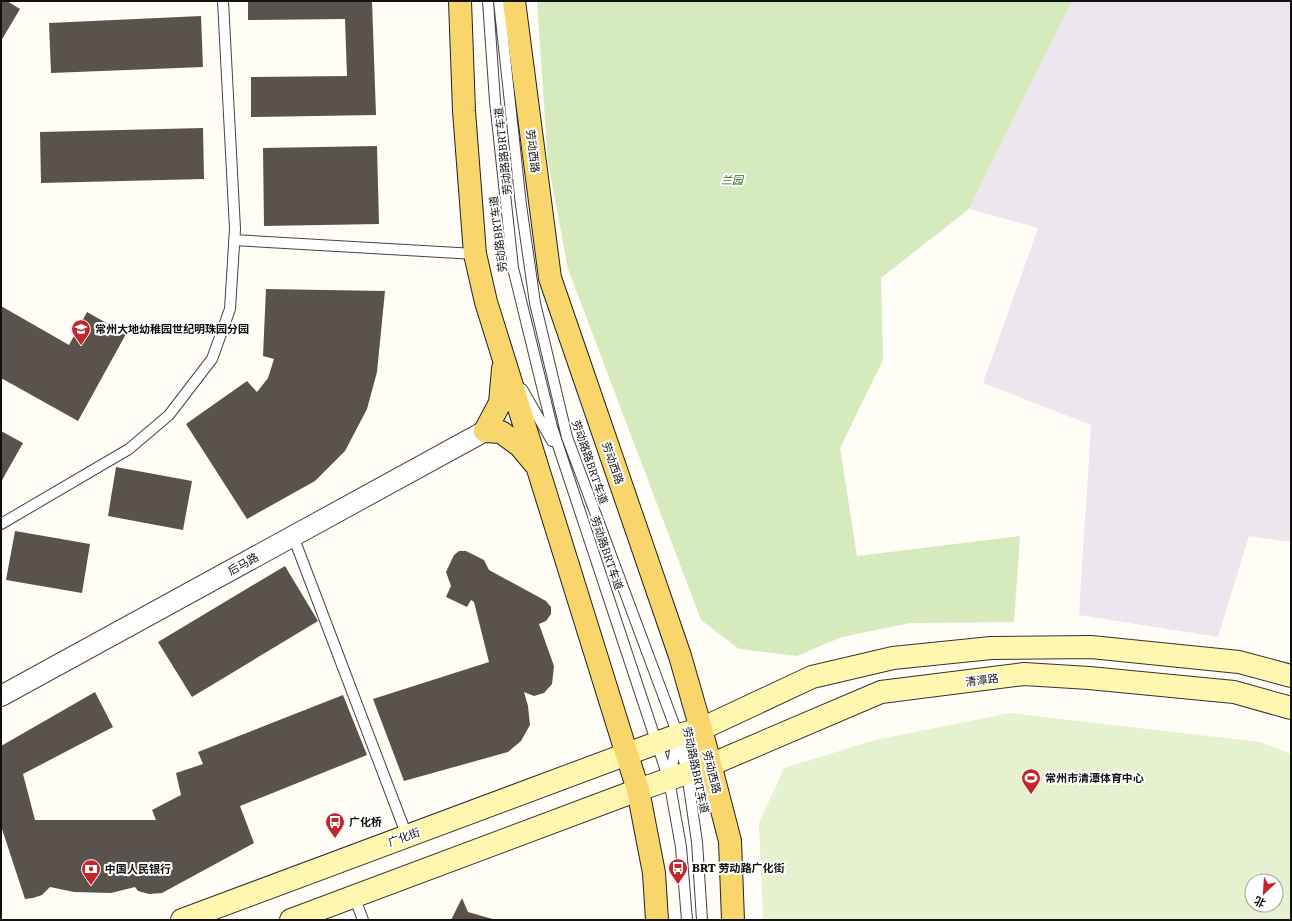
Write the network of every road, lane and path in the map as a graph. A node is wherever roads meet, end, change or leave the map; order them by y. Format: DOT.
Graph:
graph roads {
  1 [pos="223,1"];
  2 [pos="460,1"];
  3 [pos="488,1"];
  4 [pos="499,1"];
  5 [pos="514,1"];
  6 [pos="234,240"];
  7 [pos="475,254"];
  8 [pos="504,358"];
  9 [pos="485,431"];
  10 [pos="563,461"];
  11 [pos="538,468"];
  12 [pos="1,524"];
  13 [pos="293,536"];
  14 [pos="1291,676"];
  15 [pos="1,696"];
  16 [pos="1291,708"];
  17 [pos="702,728"];
  18 [pos="678,735"];
  19 [pos="658,744"];
  20 [pos="627,755"];
  21 [pos="710,765"];
  22 [pos="678,776"];
  23 [pos="638,790"];
  24 [pos="407,836"];
  25 [pos="354,896"];
  26 [pos="182,920"];
  27 [pos="291,920"];
  28 [pos="363,920"];
  29 [pos="657,920"];
  30 [pos="687,920"];
  31 [pos="702,920"];
  32 [pos="733,920"];
  1 -- 6 [label="lane"];
  2 -- 7 [label="main road"];
  3 -- 10 [label="lane, 劳动路BRT车道"];
  4 -- 18 [label="lane, 劳动路路BRT车道"];
  5 -- 17 [label="main road, 劳动西路"];
  6 -- 7 [label="lane"];
  6 -- 12 [label="lane"];
  7 -- 8 [label="main road"];
  8 -- 9 [label="main road"];
  8 -- 10 [label="lane"];
  8 -- 11 [label="main road"];
  9 -- 11 [label="main road"];
  9 -- 13 [label="street, 后马路"];
  10 -- 19 [label="lane, 劳动路BRT车道"];
  11 -- 20 [label="main road"];
  13 -- 15 [label="street, 后马路"];
  13 -- 24 [label="lane"];
  14 -- 17 [label="main road"];
  16 -- 21 [label="main road, 清潭路"];
  17 -- 18 [label="main road, 广化街"];
  17 -- 21 [label="main road, 劳动西路"];
  18 -- 19 [label="main road, 广化街"];
  18 -- 21 [label="lane"];
  18 -- 22 [label="lane, 劳动路路BRT车道"];
  18 -- 22 [label="lane"];
  19 -- 20 [label="main road, 广化街"];
  19 -- 22 [label="lane, 劳动路BRT车道"];
  20 -- 23 [label="main road"];
  20 -- 24 [label="main road, 广化街"];
  21 -- 22 [label="main road, 清潭路"];
  21 -- 32 [label="main road, 劳动西路"];
  22 -- 23 [label="main road"];
  22 -- 30 [label="lane, 劳动路BRT车道"];
  22 -- 31 [label="lane, 劳动路路BRT车道"];
  23 -- 25 [label="main road"];
  23 -- 29 [label="main road"];
  24 -- 26 [label="main road, 广化街"];
  25 -- 27 [label="main road"];
  25 -- 28 [label="lane"];
}
